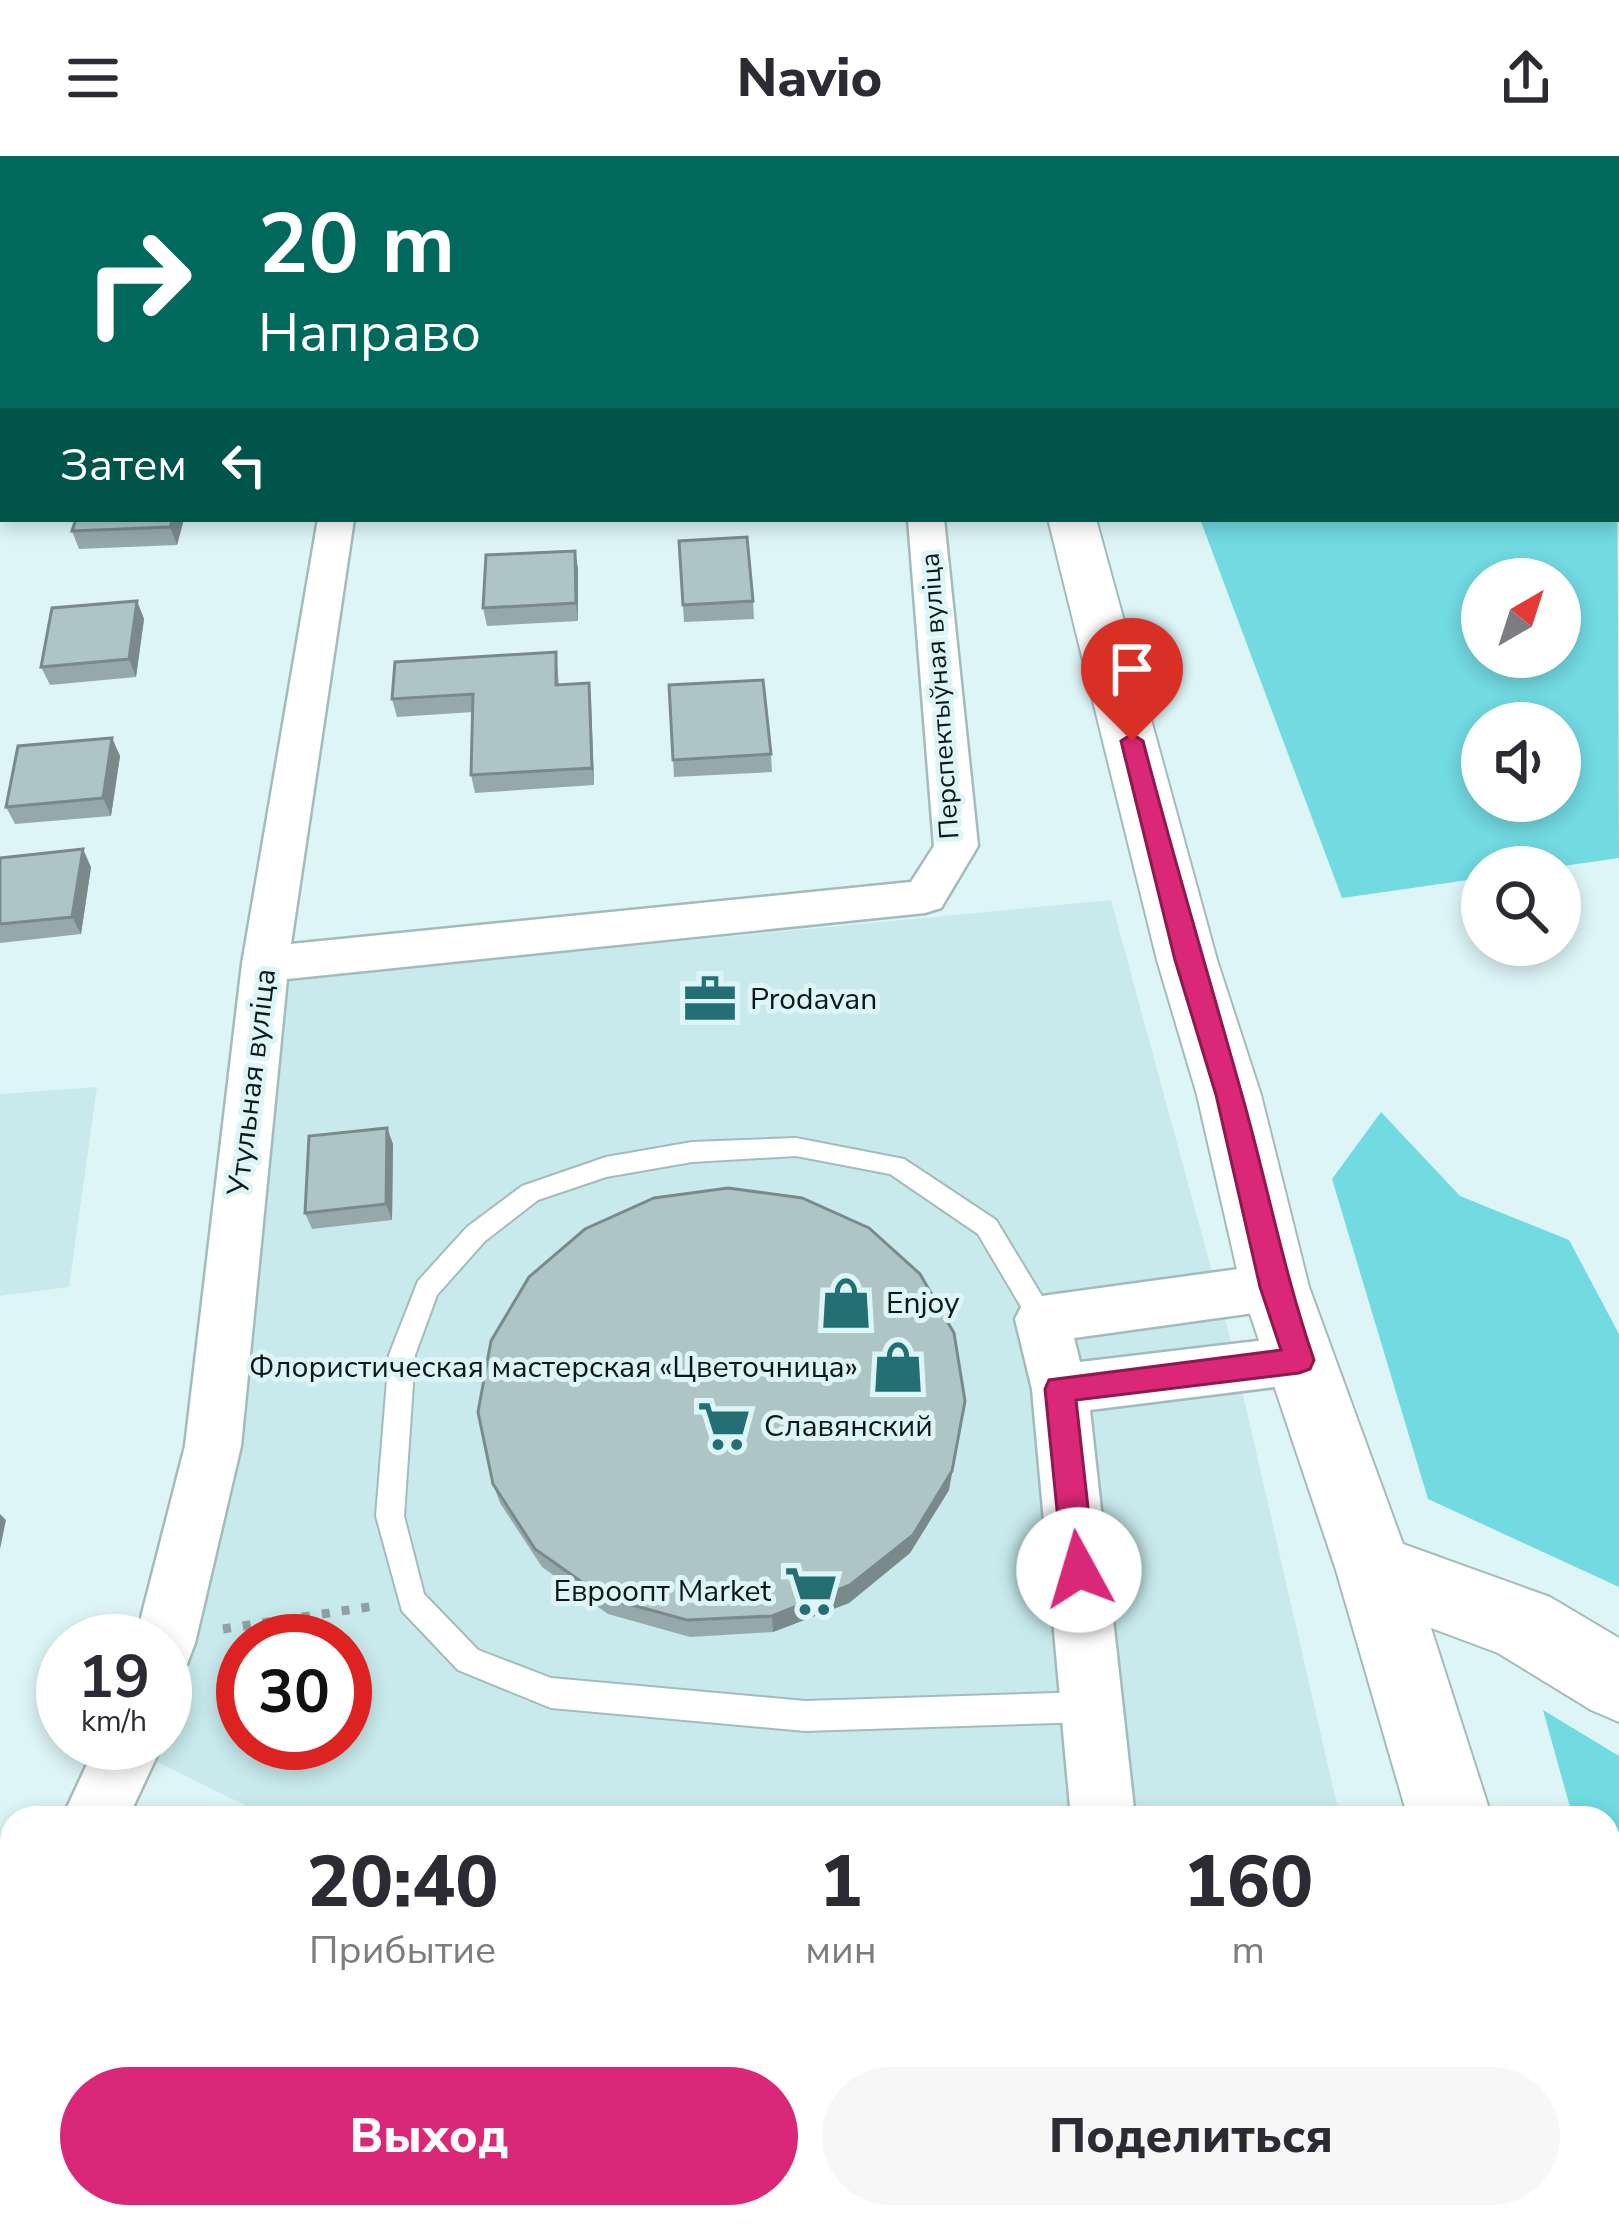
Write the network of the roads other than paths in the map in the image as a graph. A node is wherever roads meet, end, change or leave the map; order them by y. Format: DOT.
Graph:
graph roads {
  1 [pos="336,522"];
  2 [pos="926,522"];
  3 [pos="1073,522"];
  4 [pos="265,964"];
  5 [pos="1275,1287"];
  6 [pos="1042,1319"];
  7 [pos="1299,1360"];
  8 [pos="1060,1389"];
  9 [pos="1374,1570"];
  10 [pos="172,1614"];
  11 [pos="1619,1682"];
  12 [pos="1094,1706"];
  13 [pos="118,1770"];
  14 [pos="100,1806"];
  15 [pos="1101,1806"];
  16 [pos="1446,1806"];
  1 -- 4 [label="street, Утульная вуліца"];
  2 -- 4 [label="street, Перспектыўная вуліца"];
  3 -- 5 [label="street"];
  4 -- 10 [label="street, Утульная вуліца"];
  5 -- 6 [label="street"];
  5 -- 7 [label="street"];
  6 -- 8 [label="street"];
  6 -- 12 [label="lane"];
  7 -- 8 [label="street"];
  7 -- 9 [label="street"];
  8 -- 12 [label="street"];
  9 -- 11 [label="street"];
  9 -- 16 [label="street"];
  12 -- 15 [label="street"];
  13 -- 14 [label="street"];
}
